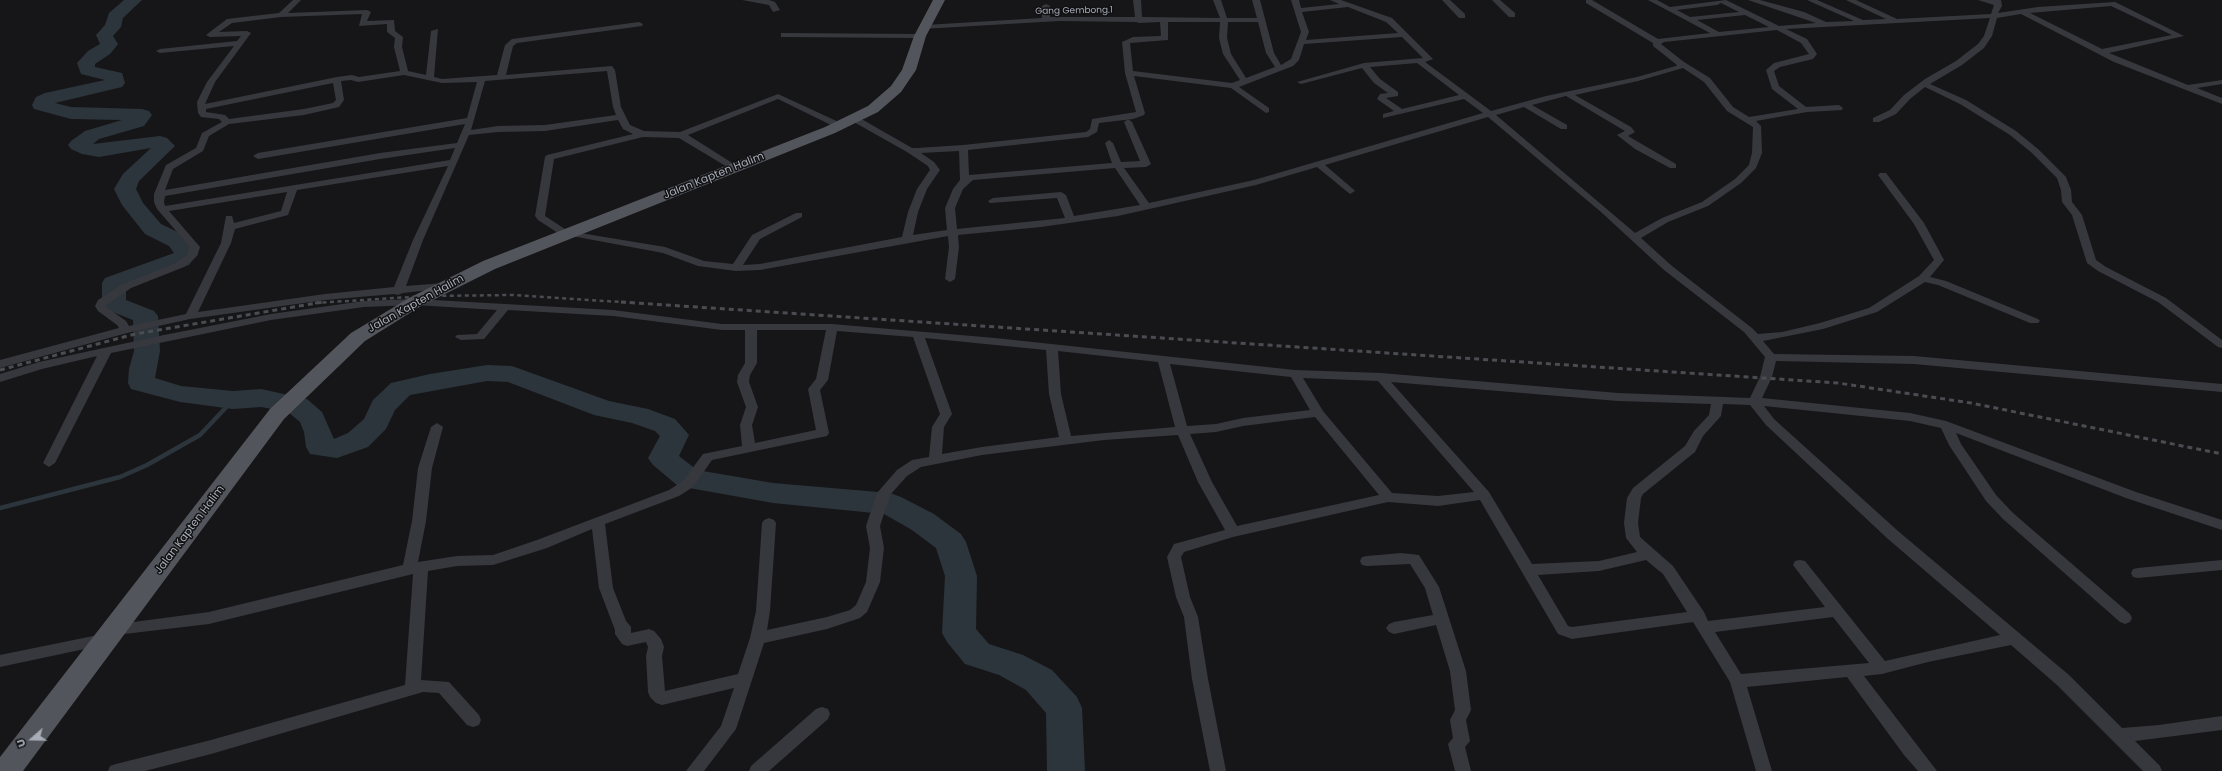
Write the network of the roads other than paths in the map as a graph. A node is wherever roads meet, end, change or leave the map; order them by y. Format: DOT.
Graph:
graph roads {
  1 [pos="297,0"];
  2 [pos="746,0"];
  3 [pos="763,0"];
  4 [pos="939,0"];
  5 [pos="1137,0"];
  6 [pos="1217,0"];
  7 [pos="1256,0"];
  8 [pos="1295,0"];
  9 [pos="1334,0"];
  10 [pos="1446,0"];
  11 [pos="1496,0"];
  12 [pos="1652,0"];
  13 [pos="1752,0"];
  14 [pos="1850,0"];
  15 [pos="1982,0"];
  16 [pos="1589,1"];
  17 [pos="1817,1"];
  18 [pos="1719,2"];
  19 [pos="1996,2"];
  20 [pos="1046,6"];
  21 [pos="1349,6"];
  22 [pos="1668,8"];
  23 [pos="776,10"];
  24 [pos="1298,10"];
  25 [pos="2023,12"];
  26 [pos="1742,14"];
  27 [pos="282,15"];
  28 [pos="1512,15"];
  29 [pos="1462,16"];
  30 [pos="1994,16"];
  31 [pos="1689,19"];
  32 [pos="1046,20"];
  33 [pos="1224,20"];
  34 [pos="1260,20"];
  35 [pos="1895,20"];
  36 [pos="1139,21"];
  37 [pos="1164,21"];
  38 [pos="1863,22"];
  39 [pos="639,24"];
  40 [pos="1826,25"];
  41 [pos="1778,29"];
  42 [pos="435,30"];
  43 [pos="922,32"];
  44 [pos="1716,33"];
  45 [pos="784,35"];
  46 [pos="1403,35"];
  47 [pos="1303,42"];
  48 [pos="1657,42"];
  49 [pos="240,43"];
  50 [pos="160,51"];
  51 [pos="2100,52"];
  52 [pos="1419,62"];
  53 [pos="1681,64"];
  54 [pos="1364,65"];
  55 [pos="1279,68"];
  56 [pos="1129,72"];
  57 [pos="404,74"];
  58 [pos="501,77"];
  59 [pos="337,79"];
  60 [pos="430,79"];
  61 [pos="482,79"];
  62 [pos="1245,82"];
  63 [pos="1301,82"];
  64 [pos="2222,82"];
  65 [pos="1924,84"];
  66 [pos="1233,86"];
  67 [pos="2189,87"];
  68 [pos="1568,94"];
  69 [pos="1464,96"];
  70 [pos="2222,101"];
  71 [pos="1525,104"];
  72 [pos="201,106"];
  73 [pos="1839,108"];
  74 [pos="1266,110"];
  75 [pos="1804,110"];
  76 [pos="1400,112"];
  77 [pos="1489,114"];
  78 [pos="1386,116"];
  79 [pos="620,117"];
  80 [pos="855,119"];
  81 [pos="471,120"];
  82 [pos="1749,120"];
  83 [pos="1876,120"];
  84 [pos="227,122"];
  85 [pos="1128,122"];
  86 [pos="840,126"];
  87 [pos="1564,127"];
  88 [pos="465,133"];
  89 [pos="643,134"];
  90 [pos="681,135"];
  91 [pos="1109,143"];
  92 [pos="460,144"];
  93 [pos="963,148"];
  94 [pos="910,150"];
  95 [pos="258,156"];
  96 [pos="454,162"];
  97 [pos="1318,163"];
  98 [pos="1118,165"];
  99 [pos="1673,166"];
  100 [pos="734,168"];
  101 [pos="1883,174"];
  102 [pos="964,180"];
  103 [pos="293,188"];
  104 [pos="1350,191"];
  105 [pos="159,194"];
  106 [pos="993,201"];
  107 [pos="1146,206"];
  108 [pos="162,209"];
  109 [pos="799,215"];
  110 [pos="1071,220"];
  111 [pos="952,232"];
  112 [pos="570,234"];
  113 [pos="1633,238"];
  114 [pos="908,240"];
  115 [pos="736,268"];
  116 [pos="1923,278"];
  117 [pos="950,279"];
  118 [pos="445,286"];
  119 [pos="398,292"];
  120 [pos="414,302"];
  121 [pos="504,308"];
  122 [pos="190,316"];
  123 [pos="2034,321"];
  124 [pos="751,327"];
  125 [pos="832,328"];
  126 [pos="125,330"];
  127 [pos="918,334"];
  128 [pos="461,337"];
  129 [pos="1756,338"];
  130 [pos="2222,345"];
  131 [pos="1052,347"];
  132 [pos="106,351"];
  133 [pos="1771,357"];
  134 [pos="1163,359"];
  135 [pos="0,364"];
  136 [pos="1295,374"];
  137 [pos="1381,377"];
  138 [pos="0,378"];
  139 [pos="2222,388"];
  140 [pos="1718,400"];
  141 [pos="1754,402"];
  142 [pos="1318,414"];
  143 [pos="1946,426"];
  144 [pos="437,427"];
  145 [pos="1182,429"];
  146 [pos="1066,442"];
  147 [pos="749,447"];
  148 [pos="935,459"];
  149 [pos="49,463"];
  150 [pos="1484,495"];
  151 [pos="1388,497"];
  152 [pos="598,521"];
  153 [pos="769,523"];
  154 [pos="2222,525"];
  155 [pos="1233,532"];
  156 [pos="1649,554"];
  157 [pos="1367,561"];
  158 [pos="1800,565"];
  159 [pos="2222,565"];
  160 [pos="415,568"];
  161 [pos="1528,570"];
  162 [pos="2138,573"];
  163 [pos="1836,611"];
  164 [pos="2125,618"];
  165 [pos="1440,619"];
  166 [pos="1702,622"];
  167 [pos="1394,628"];
  168 [pos="112,634"];
  169 [pos="758,638"];
  170 [pos="2015,638"];
  171 [pos="0,660"];
  172 [pos="1882,668"];
  173 [pos="1851,671"];
  174 [pos="745,679"];
  175 [pos="1737,681"];
  176 [pos="413,688"];
  177 [pos="822,714"];
  178 [pos="473,720"];
  179 [pos="2222,723"];
  180 [pos="2120,735"];
  181 [pos="6,771"];
  182 [pos="116,771"];
  183 [pos="694,771"];
  184 [pos="757,771"];
  185 [pos="1218,771"];
  186 [pos="1463,771"];
  187 [pos="1764,771"];
  188 [pos="1929,771"];
  189 [pos="2154,771"];
  1 -- 27 [label="street"];
  2 -- 3 [label="street"];
  3 -- 23 [label="street"];
  4 -- 43 [label="main road, Jalan Kapten Halim"];
  5 -- 36 [label="street"];
  6 -- 33 [label="street"];
  7 -- 34 [label="street"];
  8 -- 24 [label="street"];
  9 -- 21 [label="street"];
  10 -- 29 [label="street"];
  11 -- 28 [label="street"];
  12 -- 22 [label="street"];
  13 -- 40 [label="street"];
  14 -- 35 [label="street"];
  15 -- 19 [label="street"];
  16 -- 48 [label="street"];
  17 -- 38 [label="street"];
  18 -- 22 [label="street"];
  18 -- 41 [label="street"];
  19 -- 30 [label="street"];
  20 -- 32 [label="street"];
  21 -- 24 [label="street"];
  21 -- 46 [label="street"];
  22 -- 31 [label="street"];
  24 -- 47 [label="street"];
  25 -- 30 [label="street"];
  25 -- 51 [label="street"];
  25 -- 51 [label="street"];
  26 -- 31 [label="street"];
  27 -- 49 [label="street"];
  27 -- 57 [label="street"];
  30 -- 35 [label="street"];
  30 -- 65 [label="street"];
  31 -- 44 [label="street"];
  32 -- 36 [label="street, Gang Gembong.1"];
  32 -- 43 [label="street, Gang Gembong.1"];
  33 -- 34 [label="street, Gang Gembong.1"];
  33 -- 37 [label="street, Gang Gembong.1"];
  33 -- 62 [label="street"];
  34 -- 55 [label="street"];
  35 -- 38 [label="street"];
  36 -- 37 [label="street, Gang Gembong.1"];
  37 -- 56 [label="street"];
  38 -- 40 [label="street"];
  39 -- 58 [label="street"];
  40 -- 41 [label="street"];
  41 -- 44 [label="street"];
  41 -- 75 [label="street"];
  42 -- 60 [label="street"];
  43 -- 45 [label="street, Gang Gembong.1"];
  43 -- 80 [label="main road, Jalan Kapten Halim"];
  44 -- 48 [label="street"];
  46 -- 47 [label="street"];
  46 -- 52 [label="street"];
  47 -- 55 [label="street"];
  48 -- 53 [label="street"];
  49 -- 50 [label="street"];
  49 -- 72 [label="street"];
  51 -- 67 [label="street"];
  52 -- 54 [label="street"];
  52 -- 69 [label="street"];
  53 -- 68 [label="street"];
  53 -- 82 [label="street"];
  54 -- 63 [label="street"];
  54 -- 76 [label="street"];
  55 -- 62 [label="street"];
  56 -- 66 [label="street"];
  56 -- 93 [label="street"];
  57 -- 59 [label="street"];
  57 -- 60 [label="street"];
  58 -- 61 [label="street"];
  58 -- 79 [label="street"];
  59 -- 72 [label="street"];
  59 -- 84 [label="street"];
  60 -- 61 [label="street"];
  61 -- 81 [label="street"];
  62 -- 66 [label="street"];
  64 -- 67 [label="street"];
  65 -- 83 [label="street"];
  65 -- 130 [label="street"];
  66 -- 74 [label="street"];
  67 -- 70 [label="street"];
  68 -- 71 [label="street"];
  68 -- 99 [label="street"];
  69 -- 76 [label="street"];
  69 -- 77 [label="street"];
  71 -- 77 [label="street"];
  71 -- 87 [label="street"];
  72 -- 84 [label="street"];
  73 -- 75 [label="street"];
  75 -- 82 [label="street"];
  76 -- 78 [label="street"];
  77 -- 97 [label="street"];
  77 -- 113 [label="street"];
  79 -- 88 [label="street"];
  79 -- 89 [label="street"];
  80 -- 86 [label="main road, Jalan Kapten Halim"];
  80 -- 94 [label="street"];
  81 -- 88 [label="street"];
  81 -- 95 [label="street"];
  82 -- 113 [label="street"];
  84 -- 105 [label="street"];
  85 -- 98 [label="street"];
  86 -- 90 [label="street"];
  86 -- 100 [label="main road, Jalan Kapten Halim"];
  88 -- 92 [label="street"];
  89 -- 90 [label="street"];
  89 -- 112 [label="street"];
  90 -- 100 [label="street"];
  91 -- 98 [label="street"];
  92 -- 96 [label="street"];
  92 -- 105 [label="street"];
  93 -- 94 [label="street"];
  93 -- 102 [label="street"];
  94 -- 114 [label="street"];
  96 -- 103 [label="street"];
  96 -- 119 [label="street"];
  97 -- 104 [label="street"];
  97 -- 107 [label="street"];
  98 -- 102 [label="street"];
  98 -- 107 [label="street"];
  100 -- 112 [label="main road, Jalan Kapten Halim"];
  101 -- 116 [label="street"];
  102 -- 111 [label="street"];
  103 -- 108 [label="street"];
  103 -- 122 [label="street"];
  105 -- 108 [label="street"];
  106 -- 110 [label="street"];
  107 -- 110 [label="street"];
  108 -- 126 [label="street"];
  109 -- 115 [label="street"];
  110 -- 111 [label="street"];
  111 -- 114 [label="street"];
  111 -- 117 [label="street"];
  112 -- 115 [label="street"];
  112 -- 118 [label="main road, Jalan Kapten Halim"];
  113 -- 129 [label="street"];
  114 -- 115 [label="street"];
  116 -- 123 [label="street"];
  116 -- 129 [label="street"];
  118 -- 119 [label="street"];
  118 -- 120 [label="main road, Jalan Kapten Halim"];
  119 -- 122 [label="street"];
  120 -- 121 [label="street"];
  120 -- 132 [label="street"];
  120 -- 168 [label="main road, Jalan Kapten Halim"];
  121 -- 124 [label="street"];
  121 -- 128 [label="street"];
  122 -- 126 [label="street"];
  124 -- 125 [label="street"];
  124 -- 147 [label="street"];
  125 -- 127 [label="street"];
  125 -- 147 [label="street"];
  126 -- 135 [label="street"];
  127 -- 131 [label="street"];
  127 -- 148 [label="street"];
  129 -- 133 [label="street"];
  131 -- 134 [label="street"];
  131 -- 146 [label="street"];
  132 -- 138 [label="street"];
  132 -- 149 [label="street"];
  133 -- 139 [label="street"];
  133 -- 141 [label="street"];
  134 -- 136 [label="street"];
  134 -- 145 [label="street"];
  136 -- 137 [label="street"];
  136 -- 142 [label="street"];
  137 -- 140 [label="street"];
  137 -- 150 [label="street"];
  140 -- 141 [label="street"];
  140 -- 156 [label="street"];
  141 -- 143 [label="street"];
  141 -- 170 [label="street"];
  142 -- 145 [label="street"];
  142 -- 151 [label="street"];
  143 -- 154 [label="street"];
  143 -- 164 [label="street"];
  144 -- 160 [label="street"];
  145 -- 146 [label="street"];
  145 -- 155 [label="street"];
  146 -- 148 [label="street"];
  147 -- 152 [label="street"];
  148 -- 169 [label="street"];
  150 -- 151 [label="street"];
  150 -- 161 [label="street"];
  151 -- 155 [label="street"];
  152 -- 160 [label="street"];
  152 -- 174 [label="street"];
  153 -- 169 [label="street"];
  155 -- 185 [label="street"];
  156 -- 161 [label="street"];
  156 -- 166 [label="street"];
  157 -- 165 [label="street"];
  158 -- 163 [label="street"];
  159 -- 162 [label="street"];
  160 -- 168 [label="street"];
  160 -- 176 [label="street"];
  161 -- 166 [label="street"];
  163 -- 166 [label="street"];
  163 -- 172 [label="street"];
  165 -- 167 [label="street"];
  165 -- 186 [label="street"];
  166 -- 175 [label="street"];
  168 -- 171 [label="street"];
  168 -- 181 [label="main road, Jalan Kapten Halim"];
  169 -- 174 [label="street"];
  170 -- 172 [label="street"];
  170 -- 180 [label="street"];
  172 -- 173 [label="street"];
  173 -- 175 [label="street"];
  173 -- 188 [label="street"];
  174 -- 183 [label="street"];
  175 -- 187 [label="street"];
  176 -- 178 [label="street"];
  176 -- 182 [label="street"];
  177 -- 184 [label="street"];
  179 -- 180 [label="street"];
  180 -- 189 [label="street"];
}
